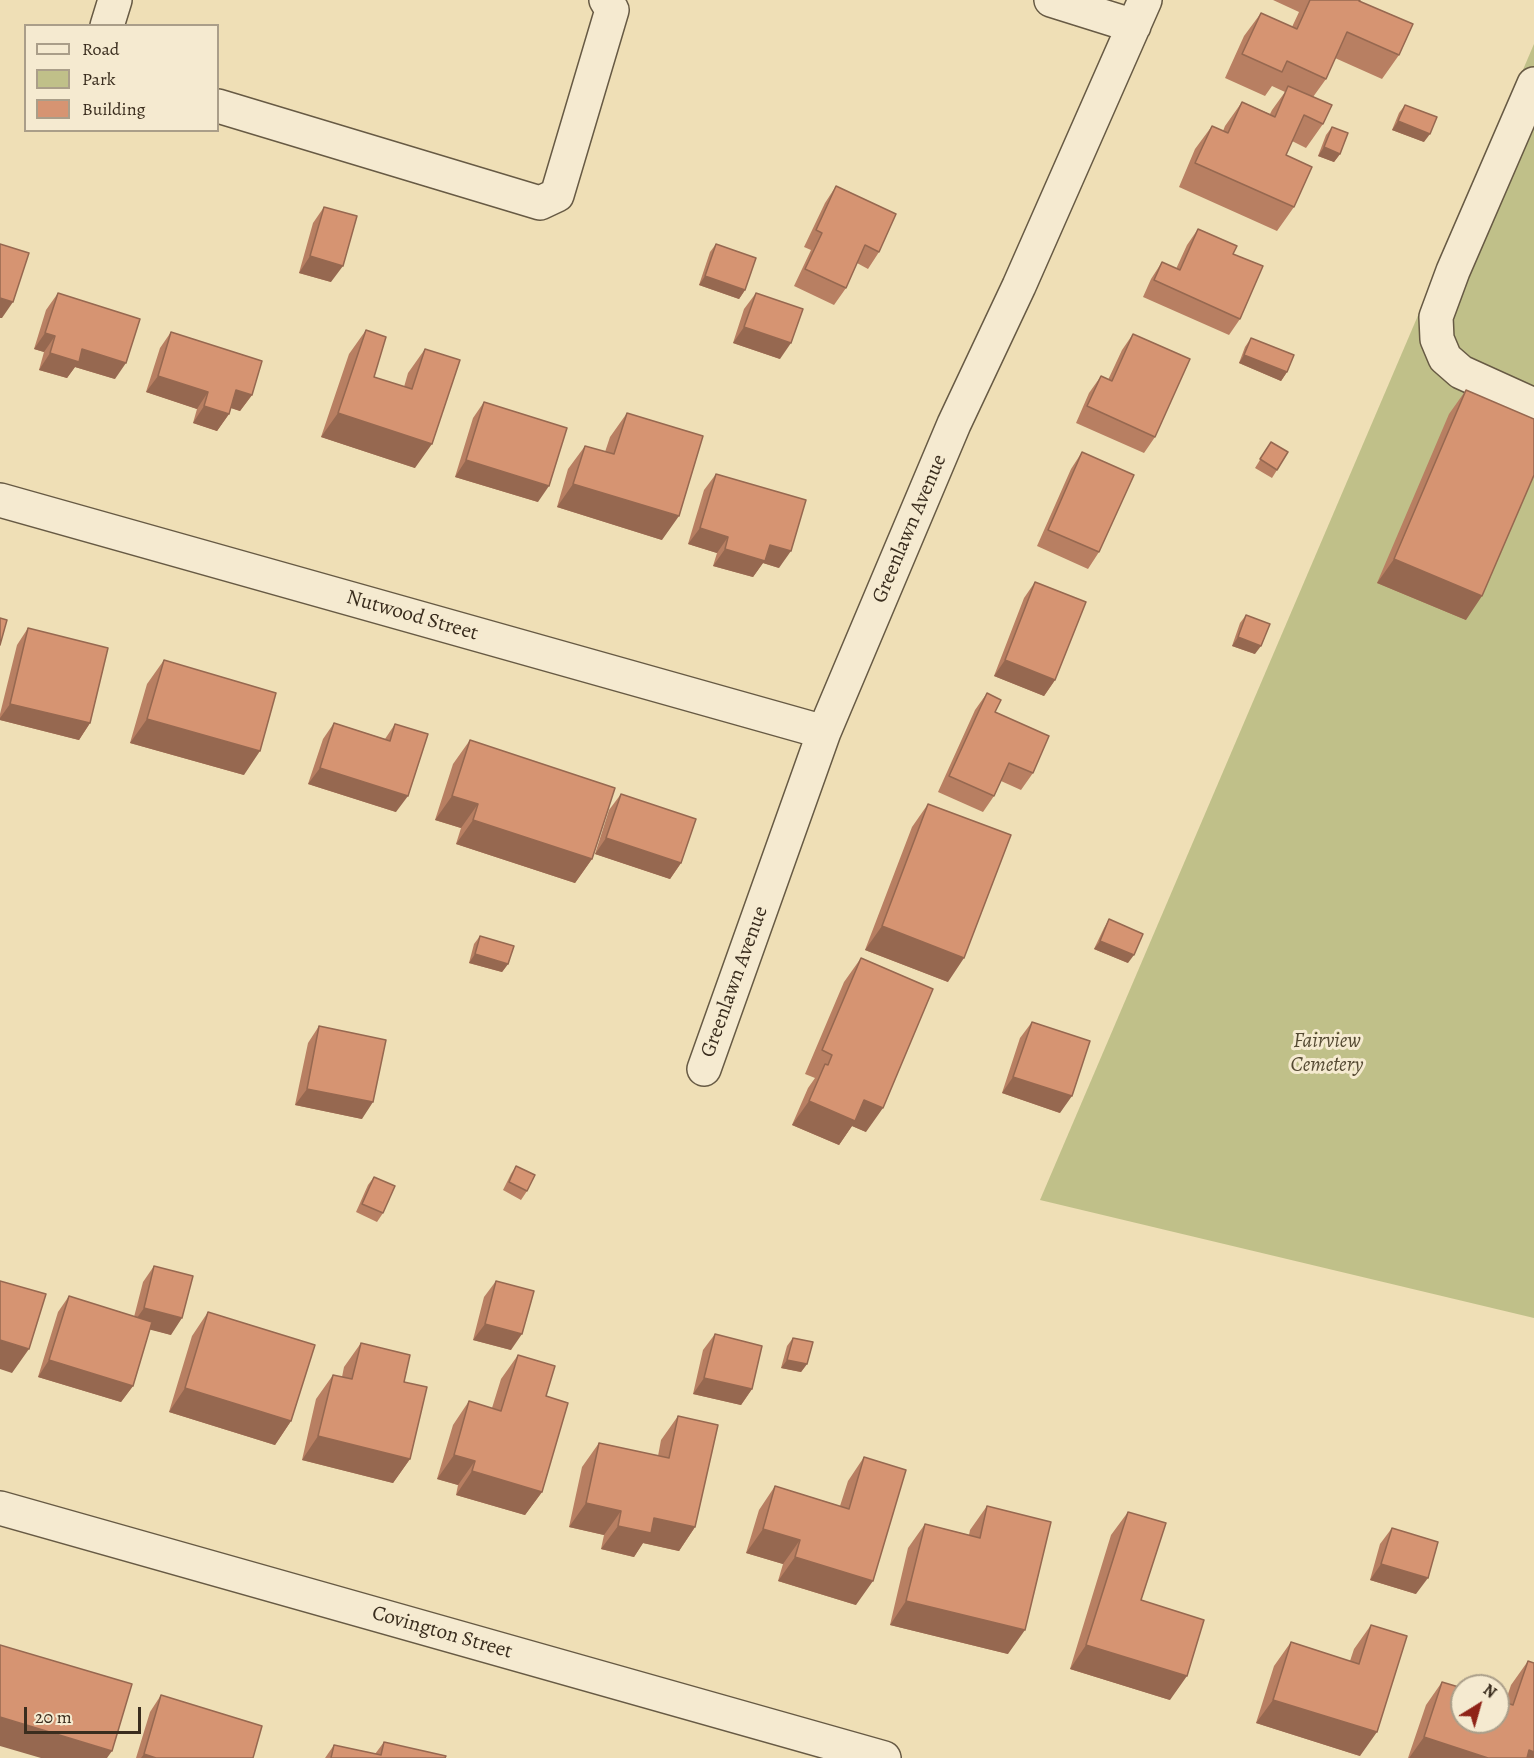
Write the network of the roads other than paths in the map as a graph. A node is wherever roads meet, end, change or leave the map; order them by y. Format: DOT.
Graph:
graph roads {
  1 [pos="115,0"];
  2 [pos="606,0"];
  3 [pos="1051,0"];
  4 [pos="1140,13"];
  5 [pos="108,24"];
  6 [pos="1534,84"];
  7 [pos="219,106"];
  8 [pos="1534,405"];
  9 [pos="0,500"];
  10 [pos="824,732"];
  11 [pos="704,1069"];
  12 [pos="0,1508"];
  13 [pos="843,1752"];
  14 [pos="884,1758"];
  1 -- 5 [label="street"];
  2 -- 7 [label="street"];
  3 -- 4 [label="street"];
  4 -- 10 [label="street, Greenlawn Avenue"];
  6 -- 8 [label="street"];
  9 -- 10 [label="street, Nutwood Street"];
  10 -- 11 [label="street, Greenlawn Avenue"];
  12 -- 13 [label="street, Covington Street"];
  13 -- 14 [label="street, Covington Street"];
}
